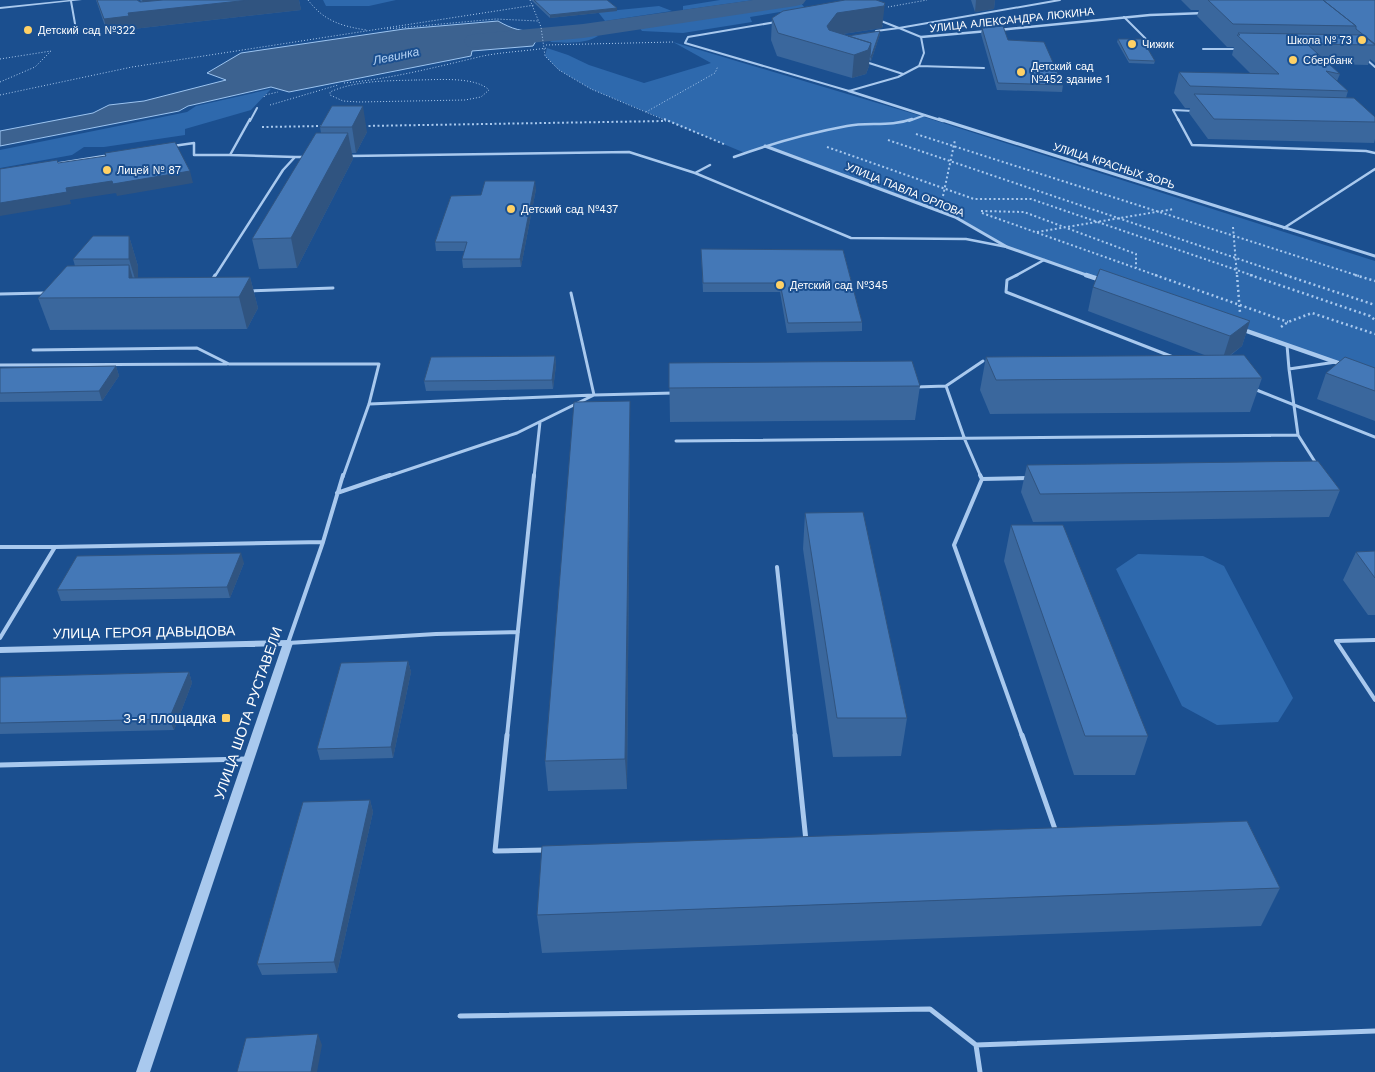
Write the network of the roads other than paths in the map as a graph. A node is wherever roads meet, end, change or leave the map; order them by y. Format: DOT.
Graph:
graph roads {
  1 [pos="80,0"];
  2 [pos="1060,0"];
  3 [pos="71,1"];
  4 [pos="0,8"];
  5 [pos="1207,13"];
  6 [pos="874,18"];
  7 [pos="1124,18"];
  8 [pos="776,22"];
  9 [pos="899,28"];
  10 [pos="998,30"];
  11 [pos="988,31"];
  12 [pos="872,32"];
  13 [pos="77,35"];
  14 [pos="921,37"];
  15 [pos="1152,45"];
  16 [pos="1203,49"];
  17 [pos="1242,49"];
  18 [pos="1363,57"];
  19 [pos="866,62"];
  20 [pos="919,66"];
  21 [pos="1375,67"];
  22 [pos="984,68"];
  23 [pos="903,74"];
  24 [pos="849,91"];
  25 [pos="257,108"];
  26 [pos="1202,111"];
  27 [pos="925,115"];
  28 [pos="765,146"];
  29 [pos="165,147"];
  30 [pos="1375,153"];
  31 [pos="230,155"];
  32 [pos="107,156"];
  33 [pos="309,156"];
  34 [pos="346,156"];
  35 [pos="295,157"];
  36 [pos="734,157"];
  37 [pos="48,165"];
  38 [pos="710,166"];
  39 [pos="1375,169"];
  40 [pos="695,174"];
  41 [pos="1284,228"];
  42 [pos="1007,247"];
  43 [pos="1375,256"];
  44 [pos="1044,260"];
  45 [pos="1110,283"];
  46 [pos="209,284"];
  47 [pos="333,288"];
  48 [pos="244,291"];
  49 [pos="571,292"];
  50 [pos="49,293"];
  51 [pos="0,294"];
  52 [pos="1232,326"];
  53 [pos="1287,345"];
  54 [pos="33,350"];
  55 [pos="983,361"];
  56 [pos="1182,361"];
  57 [pos="1336,362"];
  58 [pos="229,364"];
  59 [pos="379,364"];
  60 [pos="0,365"];
  61 [pos="1351,368"];
  62 [pos="1289,369"];
  63 [pos="946,386"];
  64 [pos="1246,386"];
  65 [pos="907,387"];
  66 [pos="682,392"];
  67 [pos="594,395"];
  68 [pos="369,404"];
  69 [pos="1293,404"];
  70 [pos="540,422"];
  71 [pos="1298,435"];
  72 [pos="1375,437"];
  73 [pos="965,440"];
  74 [pos="676,441"];
  75 [pos="1322,473"];
  76 [pos="1032,478"];
  77 [pos="982,479"];
  78 [pos="337,493"];
  79 [pos="323,542"];
  80 [pos="0,547"];
  81 [pos="55,547"];
  82 [pos="777,567"];
  83 [pos="518,632"];
  84 [pos="0,638"];
  85 [pos="1375,640"];
  86 [pos="288,643"];
  87 [pos="0,650"];
  88 [pos="1375,700"];
  89 [pos="248,759"];
  90 [pos="0,765"];
  91 [pos="1047,832"];
  92 [pos="815,840"];
  93 [pos="796,841"];
  94 [pos="806,841"];
  95 [pos="553,849"];
  96 [pos="460,1016"];
  97 [pos="1375,1031"];
  98 [pos="976,1044"];
  99 [pos="143,1072"];
  100 [pos="980,1072"];
  1 -- 3 [label="street"];
  2 -- 9 [label="lane"];
  3 -- 4 [label="street"];
  3 -- 13 [label="lane"];
  5 -- 7 [label="street, УЛИЦА АЛЕКСАНДРА ЛЮКИНА"];
  6 -- 9 [label="lane"];
  7 -- 10 [label="street, УЛИЦА АЛЕКСАНДРА ЛЮКИНА"];
  7 -- 15 [label="lane"];
  8 -- 24 [label="lane"];
  9 -- 12 [label="lane"];
  9 -- 14 [label="lane"];
  11 -- 14 [label="street, УЛИЦА АЛЕКСАНДРА ЛЮКИНА"];
  14 -- 20 [label="lane"];
  16 -- 17 [label="lane"];
  18 -- 21 [label="lane"];
  19 -- 23 [label="lane"];
  20 -- 22 [label="lane"];
  20 -- 23 [label="lane"];
  23 -- 24 [label="lane"];
  24 -- 27 [label="street, УЛИЦА КРАСНЫХ ЗОРЬ"];
  25 -- 31 [label="lane"];
  26 -- 30 [label="lane"];
  27 -- 28 [label="lane"];
  27 -- 41 [label="street, УЛИЦА КРАСНЫХ ЗОРЬ"];
  28 -- 36 [label="lane"];
  28 -- 42 [label="street, УЛИЦА ПАВЛА ОРЛОВА"];
  29 -- 31 [label="lane"];
  31 -- 35 [label="lane"];
  32 -- 37 [label="lane"];
  33 -- 35 [label="lane"];
  34 -- 40 [label="lane"];
  35 -- 46 [label="lane"];
  38 -- 40 [label="lane"];
  39 -- 41 [label="lane"];
  40 -- 42 [label="lane"];
  41 -- 43 [label="street, УЛИЦА КРАСНЫХ ЗОРЬ"];
  42 -- 44 [label="street, УЛИЦА ПАВЛА ОРЛОВА"];
  44 -- 45 [label="street, УЛИЦА ПАВЛА ОРЛОВА"];
  44 -- 56 [label="lane"];
  47 -- 48 [label="lane"];
  49 -- 67 [label="lane"];
  50 -- 51 [label="lane"];
  52 -- 53 [label="street"];
  53 -- 57 [label="street"];
  53 -- 62 [label="lane"];
  54 -- 58 [label="lane"];
  55 -- 63 [label="lane"];
  57 -- 61 [label="street"];
  57 -- 62 [label="lane"];
  58 -- 59 [label="lane"];
  58 -- 60 [label="lane"];
  59 -- 68 [label="lane, УЛИЦА ШОТА РУСТАВЕЛИ"];
  62 -- 69 [label="lane"];
  63 -- 65 [label="lane"];
  63 -- 73 [label="lane"];
  64 -- 69 [label="lane"];
  66 -- 67 [label="lane"];
  67 -- 68 [label="lane"];
  67 -- 70 [label="lane"];
  68 -- 78 [label="lane, УЛИЦА ШОТА РУСТАВЕЛИ"];
  69 -- 71 [label="lane"];
  69 -- 72 [label="lane"];
  70 -- 78 [label="lane"];
  70 -- 83 [label="lane"];
  71 -- 73 [label="lane"];
  71 -- 75 [label="lane"];
  73 -- 74 [label="lane"];
  73 -- 77 [label="lane"];
  76 -- 77 [label="lane"];
  77 -- 91 [label="lane"];
  78 -- 79 [label="lane, УЛИЦА ШОТА РУСТАВЕЛИ"];
  79 -- 81 [label="lane"];
  79 -- 86 [label="lane, УЛИЦА ШОТА РУСТАВЕЛИ"];
  80 -- 81 [label="lane"];
  81 -- 84 [label="lane"];
  82 -- 94 [label="lane"];
  83 -- 86 [label="lane"];
  83 -- 95 [label="lane"];
  85 -- 88 [label="lane"];
  86 -- 87 [label="street, УЛИЦА ГЕРОЯ ДАВЫДОВА"];
  86 -- 89 [label="street, УЛИЦА ШОТА РУСТАВЕЛИ"];
  89 -- 90 [label="lane"];
  89 -- 99 [label="street, УЛИЦА ШОТА РУСТАВЕЛИ"];
  92 -- 94 [label="lane"];
  93 -- 94 [label="lane"];
  96 -- 98 [label="lane"];
  97 -- 98 [label="lane"];
  98 -- 100 [label="lane"];
}
